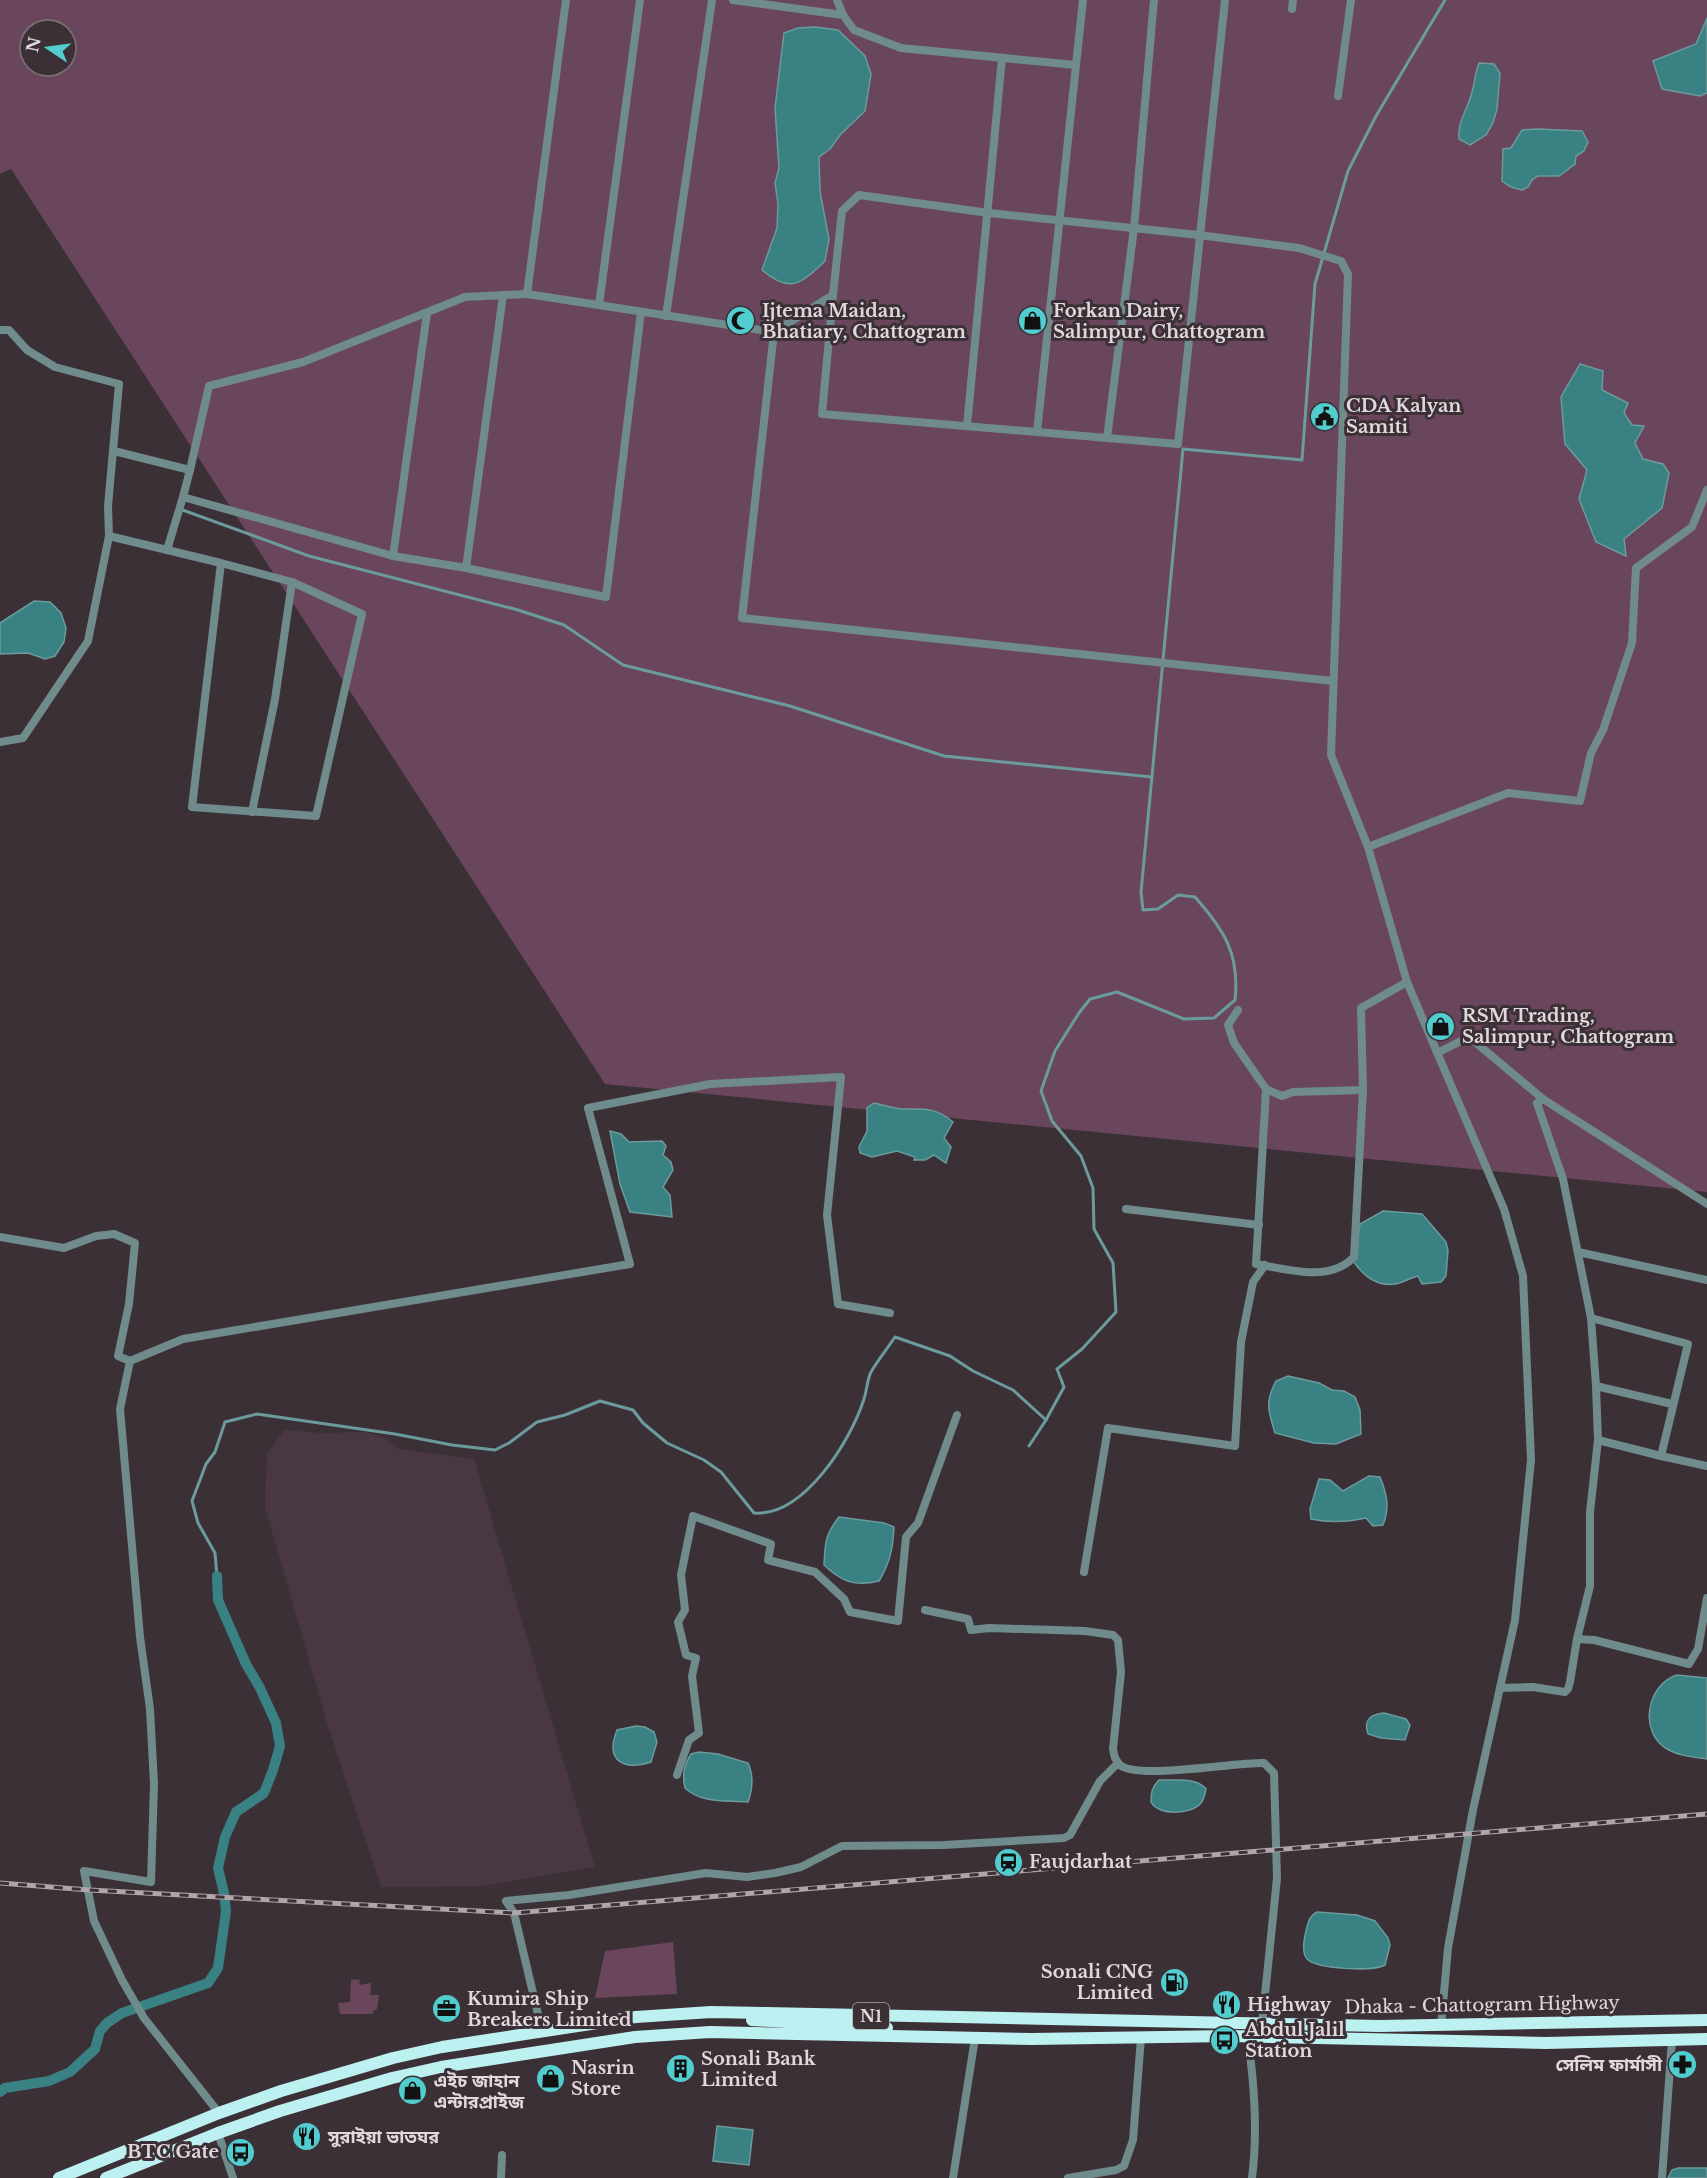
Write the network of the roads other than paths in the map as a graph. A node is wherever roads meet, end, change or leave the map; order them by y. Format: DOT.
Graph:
graph roads {
  1 [pos="566,0"];
  2 [pos="640,0"];
  3 [pos="712,0"];
  4 [pos="733,0"];
  5 [pos="837,0"];
  6 [pos="1083,0"];
  7 [pos="1154,0"];
  8 [pos="1225,0"];
  9 [pos="1350,0"];
  10 [pos="843,15"];
  11 [pos="1002,58"];
  12 [pos="1076,65"];
  13 [pos="1338,96"];
  14 [pos="989,213"];
  15 [pos="1059,220"];
  16 [pos="1134,228"];
  17 [pos="1199,235"];
  18 [pos="527,294"];
  19 [pos="833,295"];
  20 [pos="503,296"];
  21 [pos="599,305"];
  22 [pos="642,312"];
  23 [pos="427,313"];
  24 [pos="666,316"];
  25 [pos="0,330"];
  26 [pos="774,332"];
  27 [pos="968,426"];
  28 [pos="1037,432"];
  29 [pos="1107,438"];
  30 [pos="114,451"];
  31 [pos="190,470"];
  32 [pos="1707,490"];
  33 [pos="183,497"];
  34 [pos="110,536"];
  35 [pos="167,550"];
  36 [pos="393,556"];
  37 [pos="221,562"];
  38 [pos="466,568"];
  39 [pos="292,582"];
  40 [pos="1333,681"];
  41 [pos="0,742"];
  42 [pos="252,812"];
  43 [pos="1368,847"];
  44 [pos="1407,982"];
  45 [pos="1238,1010"];
  46 [pos="1437,1053"];
  47 [pos="1266,1089"];
  48 [pos="1363,1090"];
  49 [pos="1543,1099"];
  50 [pos="1707,1204"];
  51 [pos="1126,1209"];
  52 [pos="1259,1225"];
  53 [pos="0,1237"];
  54 [pos="1578,1252"];
  55 [pos="1265,1265"];
  56 [pos="1707,1280"];
  57 [pos="890,1313"];
  58 [pos="1591,1318"];
  59 [pos="130,1361"];
  60 [pos="1596,1386"];
  61 [pos="1672,1404"];
  62 [pos="957,1415"];
  63 [pos="1598,1440"];
  64 [pos="1661,1456"];
  65 [pos="1707,1466"];
  66 [pos="1084,1572"];
  67 [pos="1707,1598"];
  68 [pos="926,1610"];
  69 [pos="1577,1639"];
  70 [pos="1500,1688"];
  71 [pos="1118,1763"];
  72 [pos="677,1775"];
  73 [pos="711,2012"];
  74 [pos="1707,2020"];
  75 [pos="1262,2024"];
  76 [pos="1442,2025"];
  77 [pos="542,2031"];
  78 [pos="954,2037"];
  79 [pos="1248,2037"];
  80 [pos="975,2038"];
  81 [pos="1141,2038"];
  82 [pos="1707,2039"];
  83 [pos="1672,2040"];
  84 [pos="219,2113"];
  85 [pos="218,2133"];
  86 [pos="502,2155"];
  87 [pos="59,2178"];
  88 [pos="106,2178"];
  89 [pos="233,2178"];
  90 [pos="501,2178"];
  91 [pos="953,2178"];
  92 [pos="1068,2178"];
  93 [pos="1252,2178"];
  94 [pos="1662,2178"];
  1 -- 18 [label="street"];
  2 -- 21 [label="street"];
  3 -- 24 [label="street"];
  4 -- 10 [label="street"];
  5 -- 10 [label="street"];
  6 -- 12 [label="street"];
  7 -- 16 [label="street"];
  8 -- 17 [label="street"];
  9 -- 13 [label="street"];
  10 -- 11 [label="street"];
  11 -- 12 [label="street"];
  11 -- 14 [label="street"];
  12 -- 15 [label="street"];
  14 -- 15 [label="street"];
  14 -- 19 [label="street"];
  14 -- 27 [label="street"];
  15 -- 16 [label="street"];
  15 -- 28 [label="street"];
  16 -- 17 [label="street"];
  16 -- 29 [label="street"];
  17 -- 29 [label="street"];
  17 -- 40 [label="street"];
  18 -- 20 [label="street"];
  18 -- 21 [label="street"];
  19 -- 26 [label="street"];
  19 -- 27 [label="street"];
  20 -- 23 [label="street"];
  20 -- 38 [label="street"];
  21 -- 22 [label="street"];
  22 -- 24 [label="street"];
  22 -- 38 [label="street"];
  23 -- 31 [label="street"];
  23 -- 36 [label="street"];
  24 -- 26 [label="street"];
  25 -- 30 [label="street"];
  26 -- 40 [label="street"];
  27 -- 28 [label="street"];
  28 -- 29 [label="street"];
  30 -- 31 [label="street"];
  30 -- 34 [label="street"];
  31 -- 33 [label="street"];
  32 -- 43 [label="street"];
  33 -- 35 [label="street"];
  33 -- 36 [label="street"];
  34 -- 35 [label="street"];
  34 -- 41 [label="street"];
  35 -- 37 [label="street"];
  36 -- 38 [label="street"];
  37 -- 39 [label="street"];
  37 -- 42 [label="street"];
  39 -- 42 [label="street"];
  39 -- 42 [label="street"];
  40 -- 43 [label="street"];
  43 -- 44 [label="street"];
  44 -- 46 [label="street"];
  44 -- 48 [label="street"];
  45 -- 47 [label="street"];
  46 -- 49 [label="street"];
  46 -- 70 [label="street"];
  47 -- 48 [label="street"];
  47 -- 52 [label="street"];
  48 -- 55 [label="street"];
  49 -- 50 [label="street"];
  49 -- 54 [label="street"];
  51 -- 52 [label="street"];
  52 -- 55 [label="street"];
  53 -- 59 [label="street"];
  54 -- 56 [label="street"];
  54 -- 58 [label="street"];
  55 -- 66 [label="street"];
  57 -- 59 [label="street"];
  58 -- 60 [label="street"];
  58 -- 61 [label="street"];
  59 -- 84 [label="street"];
  60 -- 61 [label="street"];
  60 -- 63 [label="street"];
  61 -- 64 [label="street"];
  62 -- 72 [label="street"];
  63 -- 64 [label="street"];
  63 -- 69 [label="street"];
  64 -- 65 [label="street"];
  67 -- 69 [label="street"];
  68 -- 71 [label="street"];
  69 -- 70 [label="street"];
  70 -- 76 [label="street"];
  71 -- 75 [label="street"];
  71 -- 77 [label="street"];
  73 -- 75 [label="highway, Dhaka - Chattogram Highway / N1"];
  73 -- 77 [label="highway, Dhaka - Chattogram Highway / N1"];
  73 -- 78 [label="highway"];
  74 -- 76 [label="highway, Dhaka - Chattogram Highway / N1"];
  75 -- 76 [label="highway, Dhaka - Chattogram Highway / N1"];
  77 -- 84 [label="highway, Dhaka - Chattogram Highway / N1"];
  78 -- 80 [label="highway, Dhaka - Chattogram Highway / N1"];
  78 -- 85 [label="highway, Dhaka - Chattogram Highway / N1"];
  79 -- 81 [label="highway, Dhaka - Chattogram Highway / N1"];
  79 -- 83 [label="highway, Dhaka - Chattogram Highway / N1"];
  79 -- 93 [label="street"];
  80 -- 81 [label="highway, Dhaka - Chattogram Highway / N1"];
  80 -- 91 [label="street"];
  81 -- 92 [label="street"];
  82 -- 83 [label="highway, Dhaka - Chattogram Highway / N1"];
  83 -- 94 [label="street"];
  84 -- 87 [label="highway, Dhaka - Chattogram Highway / N1"];
  85 -- 88 [label="highway, Dhaka - Chattogram Highway / N1"];
  85 -- 89 [label="street"];
  86 -- 90 [label="street"];
}
